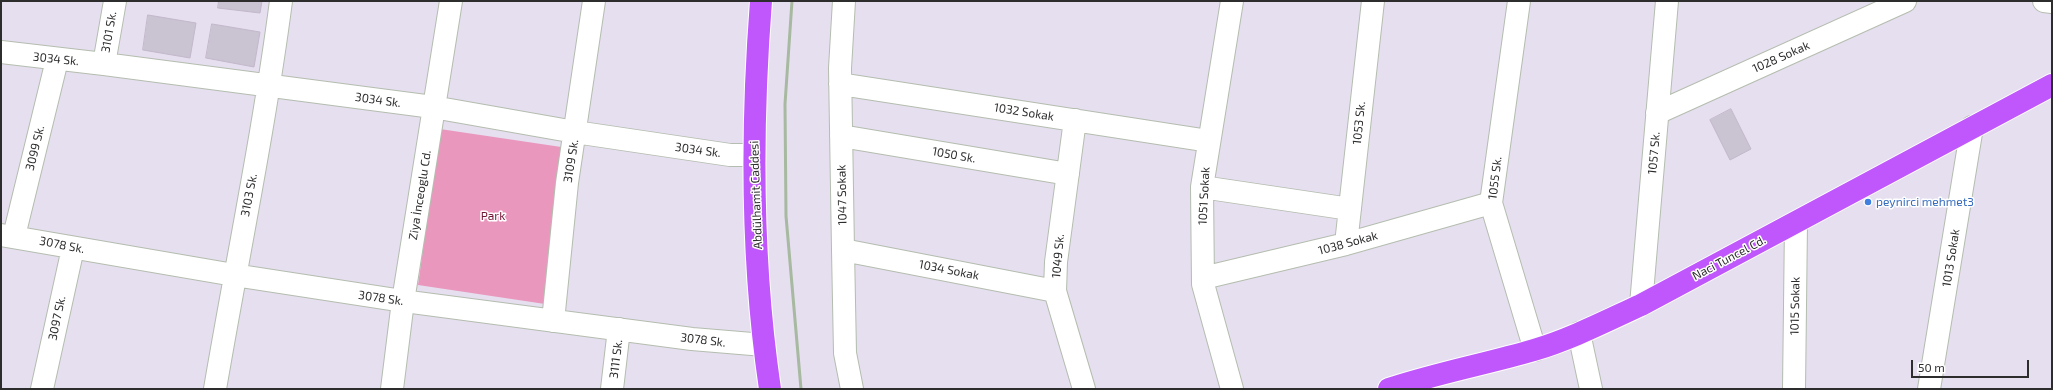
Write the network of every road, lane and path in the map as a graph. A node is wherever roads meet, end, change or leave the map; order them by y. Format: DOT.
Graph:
graph roads {
  1 [pos="115,1"];
  2 [pos="281,1"];
  3 [pos="451,1"];
  4 [pos="594,1"];
  5 [pos="761,1"];
  6 [pos="844,1"];
  7 [pos="1232,1"];
  8 [pos="1373,1"];
  9 [pos="1519,1"];
  10 [pos="1667,1"];
  11 [pos="1906,1"];
  12 [pos="2044,1"];
  13 [pos="2052,2"];
  14 [pos="1,52"];
  15 [pos="57,60"];
  16 [pos="104,64"];
  17 [pos="840,84"];
  18 [pos="270,85"];
  19 [pos="2052,85"];
  20 [pos="434,107"];
  21 [pos="1657,113"];
  22 [pos="1075,120"];
  23 [pos="1972,127"];
  24 [pos="575,132"];
  25 [pos="841,136"];
  26 [pos="1209,141"];
  27 [pos="753,155"];
  28 [pos="1068,174"];
  29 [pos="1202,187"];
  30 [pos="1492,202"];
  31 [pos="1350,209"];
  32 [pos="1796,223"];
  33 [pos="8,236"];
  34 [pos="1346,244"];
  35 [pos="73,248"];
  36 [pos="843,250"];
  37 [pos="234,275"];
  38 [pos="1202,278"];
  39 [pos="1055,291"];
  40 [pos="403,301"];
  41 [pos="1641,305"];
  42 [pos="553,321"];
  43 [pos="619,329"];
  44 [pos="1579,333"];
  45 [pos="764,346"];
  46 [pos="1535,350"];
  47 [pos="42,389"];
  48 [pos="215,389"];
  49 [pos="392,389"];
  50 [pos="612,389"];
  51 [pos="770,389"];
  52 [pos="852,389"];
  53 [pos="1084,389"];
  54 [pos="1232,389"];
  55 [pos="1389,389"];
  56 [pos="1591,389"];
  57 [pos="1794,389"];
  58 [pos="1929,389"];
  1 -- 16 [label="street, 3101 Sk."];
  2 -- 18 [label="street, 3103 Sk."];
  3 -- 20 [label="street, Ziya İnceoglu Cd."];
  4 -- 24 [label="street, 3109 Sk."];
  5 -- 27 [label="main road, Abdülhamit Caddesi"];
  6 -- 17 [label="street, 1047 Sokak"];
  7 -- 26 [label="street, 1051 Sokak"];
  8 -- 31 [label="street, 1053 Sk."];
  9 -- 30 [label="street, 1055 Sk."];
  10 -- 21 [label="street, 1057 Sk."];
  11 -- 21 [label="street, 1028 Sokak"];
  12 -- 13 [label="street"];
  14 -- 15 [label="street, 3034 Sk."];
  15 -- 16 [label="street, 3034 Sk."];
  15 -- 33 [label="street, 3099 Sk."];
  16 -- 18 [label="street, 3034 Sk."];
  17 -- 22 [label="street, 1032 Sokak"];
  17 -- 25 [label="street, 1047 Sokak"];
  18 -- 20 [label="street, 3034 Sk."];
  18 -- 37 [label="street, 3103 Sk."];
  19 -- 23 [label="main road, Naci Tuncel Cd."];
  20 -- 24 [label="street, 3034 Sk."];
  20 -- 40 [label="street, Ziya İnceoglu Cd."];
  21 -- 41 [label="street, 1057 Sk."];
  22 -- 26 [label="street, 1032 Sokak"];
  22 -- 28 [label="street, 1049 Sk."];
  23 -- 32 [label="main road, Naci Tuncel Cd."];
  23 -- 58 [label="street, 1013 Sokak"];
  24 -- 27 [label="street, 3034 Sk."];
  24 -- 42 [label="street, 3109 Sk."];
  25 -- 28 [label="street, 1050 Sk."];
  25 -- 36 [label="street, 1047 Sokak"];
  26 -- 29 [label="street, 1051 Sokak"];
  27 -- 45 [label="main road, Abdülhamit Caddesi"];
  28 -- 39 [label="street, 1049 Sk."];
  29 -- 31 [label="street"];
  29 -- 38 [label="street, 1051 Sokak"];
  30 -- 34 [label="street, 1038 Sokak"];
  30 -- 46 [label="street, 1055 Sk."];
  31 -- 34 [label="street, 1053 Sk."];
  32 -- 41 [label="main road, Naci Tuncel Cd."];
  32 -- 57 [label="street, 1015 Sokak"];
  33 -- 35 [label="street, 3078 Sk."];
  34 -- 38 [label="street, 1038 Sokak"];
  35 -- 37 [label="street, 3078 Sk."];
  35 -- 47 [label="street, 3097 Sk."];
  36 -- 39 [label="street, 1034 Sokak"];
  36 -- 52 [label="street, 1047 Sokak"];
  37 -- 40 [label="street, 3078 Sk."];
  37 -- 48 [label="street, 3103 Sk."];
  38 -- 54 [label="street, 1051 Sokak"];
  39 -- 53 [label="street, 1049 Sk."];
  40 -- 42 [label="street, 3078 Sk."];
  40 -- 49 [label="street, Ziya İnceoglu Cd."];
  41 -- 44 [label="main road, Naci Tuncel Cd."];
  42 -- 43 [label="street, 3078 Sk."];
  43 -- 45 [label="street, 3078 Sk."];
  43 -- 50 [label="street, 3111 Sk."];
  44 -- 46 [label="main road, Naci Tuncel Cd."];
  44 -- 56 [label="street"];
  45 -- 51 [label="main road, Abdülhamit Caddesi"];
  46 -- 55 [label="main road, Naci Tuncel Cd."];
}
